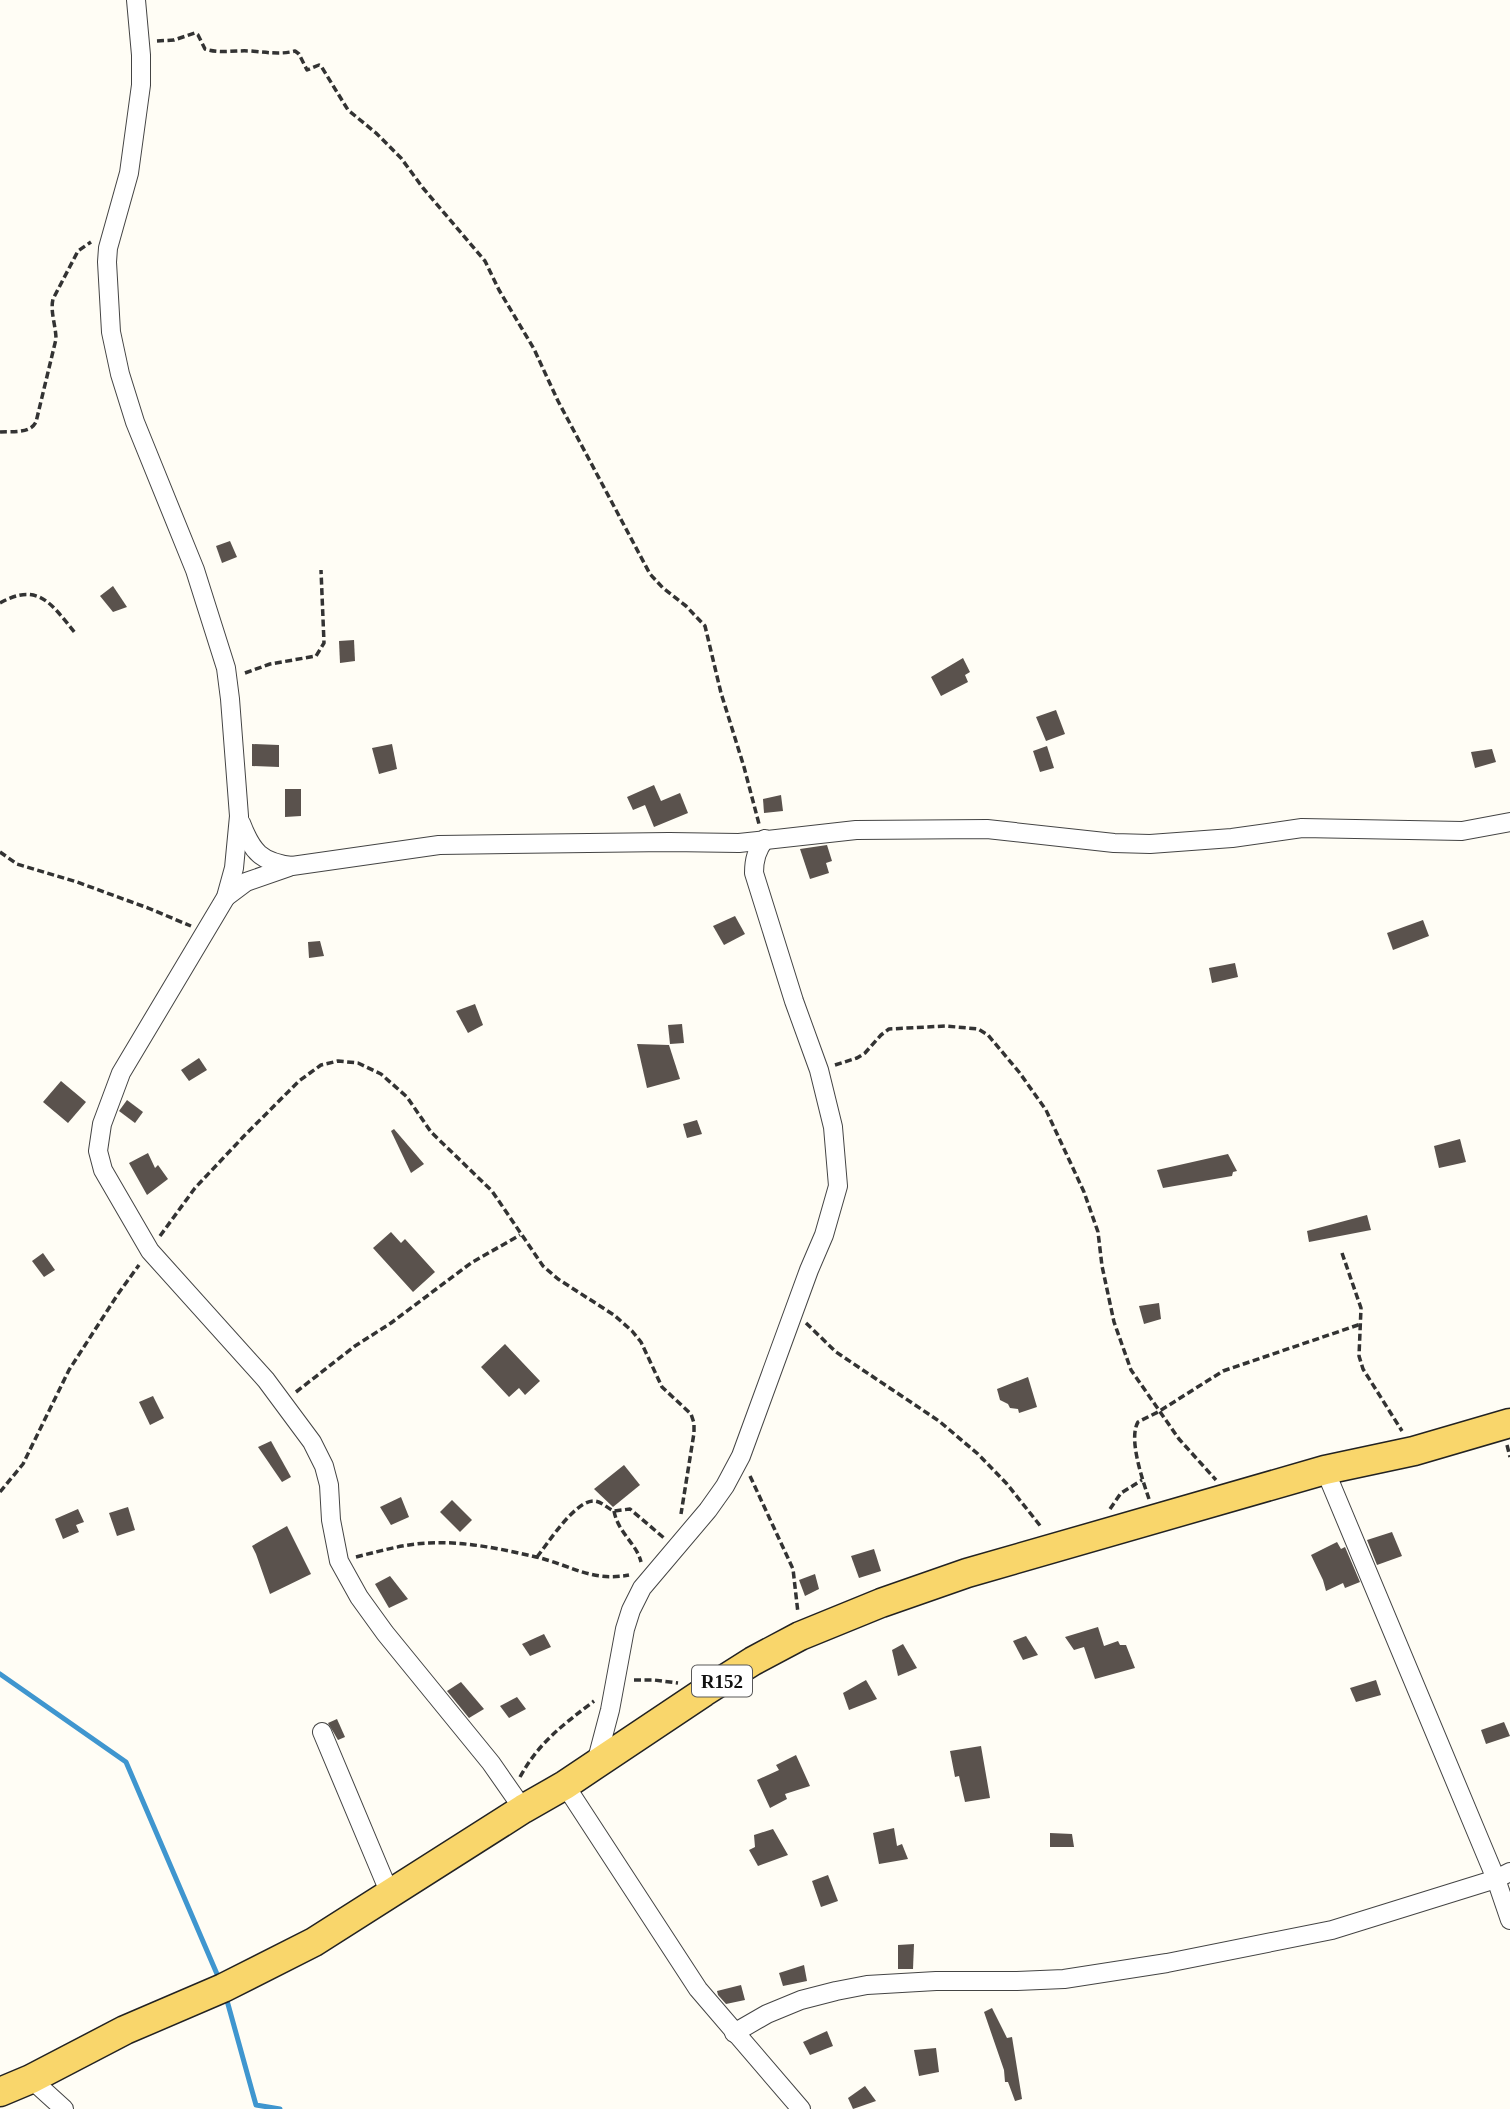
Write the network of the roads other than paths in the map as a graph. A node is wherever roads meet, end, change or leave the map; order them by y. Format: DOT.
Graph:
graph roads {
  1 [pos="137,9"];
  2 [pos="239,816"];
  3 [pos="1510,822"];
  4 [pos="765,839"];
  5 [pos="292,866"];
  6 [pos="226,897"];
  7 [pos="1510,1423"];
  8 [pos="1325,1470"];
  9 [pos="322,1732"];
  10 [pos="596,1763"];
  11 [pos="565,1785"];
  12 [pos="517,1801"];
  13 [pos="1503,1875"];
  14 [pos="390,1894"];
  15 [pos="1510,1920"];
  16 [pos="734,2033"];
  17 [pos="10,2083"];
  18 [pos="64,2109"];
  19 [pos="801,2109"];
  1 -- 2 [label="street"];
  2 -- 5 [label="street"];
  2 -- 6 [label="street"];
  3 -- 4 [label="street"];
  4 -- 5 [label="street"];
  4 -- 10 [label="street"];
  5 -- 6 [label="street"];
  6 -- 12 [label="street"];
  7 -- 8 [label="main road, R152"];
  8 -- 10 [label="main road, R152"];
  8 -- 13 [label="street"];
  9 -- 14 [label="street"];
  10 -- 11 [label="main road, R152"];
  11 -- 12 [label="main road, R152"];
  11 -- 16 [label="street"];
  12 -- 14 [label="main road, R152"];
  13 -- 15 [label="street"];
  13 -- 16 [label="street"];
  14 -- 17 [label="main road, R152"];
  16 -- 19 [label="street"];
  17 -- 18 [label="street"];
}
